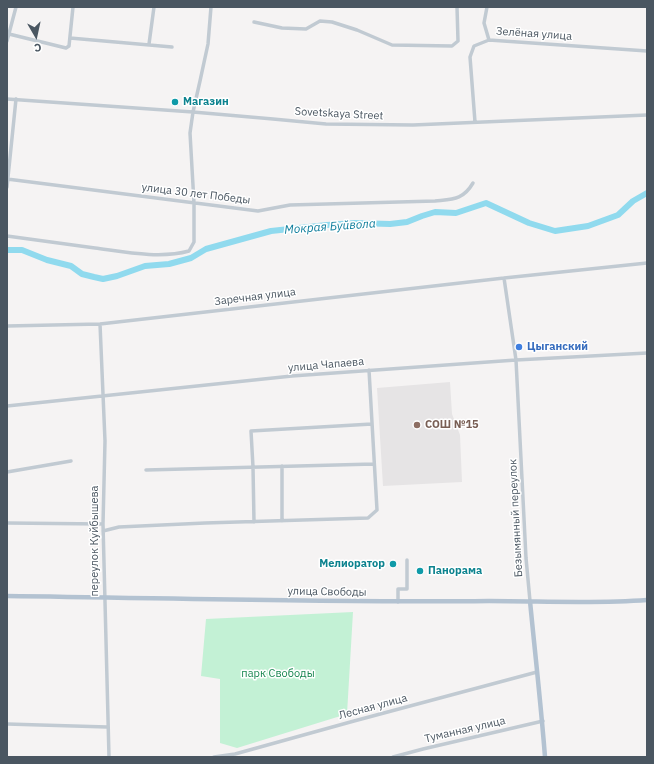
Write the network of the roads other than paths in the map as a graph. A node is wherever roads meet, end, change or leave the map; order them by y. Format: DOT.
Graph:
graph roads {
  1 [pos="16,7"];
  2 [pos="73,7"];
  3 [pos="154,7"];
  4 [pos="211,7"];
  5 [pos="457,7"];
  6 [pos="487,7"];
  7 [pos="254,22"];
  8 [pos="9,34"];
  9 [pos="70,38"];
  10 [pos="489,40"];
  11 [pos="7,41"];
  12 [pos="149,44"];
  13 [pos="172,47"];
  14 [pos="647,50"];
  15 [pos="7,99"];
  16 [pos="16,99"];
  17 [pos="193,112"];
  18 [pos="647,115"];
  19 [pos="475,122"];
  20 [pos="7,179"];
  21 [pos="473,183"];
  22 [pos="7,187"];
  23 [pos="194,203"];
  24 [pos="7,236"];
  25 [pos="647,263"];
  26 [pos="504,278"];
  27 [pos="100,324"];
  28 [pos="7,326"];
  29 [pos="647,353"];
  30 [pos="516,360"];
  31 [pos="369,370"];
  32 [pos="103,396"];
  33 [pos="7,406"];
  34 [pos="372,424"];
  35 [pos="71,461"];
  36 [pos="374,464"];
  37 [pos="282,466"];
  38 [pos="253,467"];
  39 [pos="146,470"];
  40 [pos="7,472"];
  41 [pos="282,521"];
  42 [pos="254,522"];
  43 [pos="7,523"];
  44 [pos="103,524"];
  45 [pos="103,531"];
  46 [pos="407,560"];
  47 [pos="7,596"];
  48 [pos="104,597"];
  49 [pos="647,600"];
  50 [pos="530,601"];
  51 [pos="398,602"];
  52 [pos="536,672"];
  53 [pos="542,721"];
  54 [pos="7,724"];
  55 [pos="107,727"];
  56 [pos="109,757"];
  57 [pos="214,757"];
  58 [pos="393,757"];
  59 [pos="545,757"];
  1 -- 8 [label="street"];
  2 -- 9 [label="street"];
  3 -- 12 [label="street"];
  4 -- 17 [label="street"];
  5 -- 7 [label="street"];
  6 -- 10 [label="street"];
  8 -- 9 [label="street"];
  8 -- 11 [label="street"];
  9 -- 12 [label="street"];
  10 -- 14 [label="street, Зелёная улица"];
  10 -- 19 [label="street, Зелёная улица"];
  12 -- 13 [label="street"];
  15 -- 16 [label="street, Sovetskaya Street"];
  16 -- 17 [label="street, Sovetskaya Street"];
  16 -- 20 [label="street"];
  17 -- 19 [label="street, Sovetskaya Street"];
  17 -- 23 [label="street"];
  18 -- 19 [label="street, Sovetskaya Street"];
  20 -- 22 [label="street"];
  20 -- 23 [label="street, улица 30 лет Победы"];
  21 -- 23 [label="street, улица 30 лет Победы"];
  23 -- 24 [label="street"];
  25 -- 26 [label="street, Заречная улица"];
  26 -- 27 [label="street, Заречная улица"];
  26 -- 30 [label="street, Безымянный переулок"];
  27 -- 28 [label="street, Заречная улица"];
  27 -- 32 [label="street, переулок Куйбышева"];
  29 -- 30 [label="street, улица Чапаева"];
  30 -- 31 [label="street, улица Чапаева"];
  30 -- 50 [label="street, Безымянный переулок"];
  31 -- 32 [label="street, улица Чапаева"];
  31 -- 34 [label="street"];
  32 -- 33 [label="street, улица Чапаева"];
  32 -- 44 [label="street, переулок Куйбышева"];
  34 -- 36 [label="street"];
  34 -- 38 [label="street"];
  35 -- 40 [label="street"];
  36 -- 37 [label="street"];
  36 -- 41 [label="street"];
  37 -- 38 [label="street"];
  37 -- 41 [label="street"];
  38 -- 39 [label="street"];
  38 -- 42 [label="street"];
  41 -- 42 [label="street"];
  42 -- 45 [label="street"];
  43 -- 44 [label="street"];
  44 -- 45 [label="street, переулок Куйбышева"];
  45 -- 48 [label="street, переулок Куйбышева"];
  46 -- 51 [label="street"];
  47 -- 48 [label="main road, улица Свободы"];
  48 -- 51 [label="main road, улица Свободы"];
  48 -- 55 [label="street, переулок Куйбышева"];
  49 -- 50 [label="main road, улица Свободы"];
  50 -- 51 [label="main road, улица Свободы"];
  50 -- 52 [label="main road, Безымянный переулок"];
  52 -- 53 [label="main road, Безымянный переулок"];
  52 -- 57 [label="street, Лесная улица"];
  53 -- 58 [label="street, Туманная улица"];
  53 -- 59 [label="main road, Безымянный переулок"];
  54 -- 55 [label="street"];
  55 -- 56 [label="street, переулок Куйбышева"];
}
